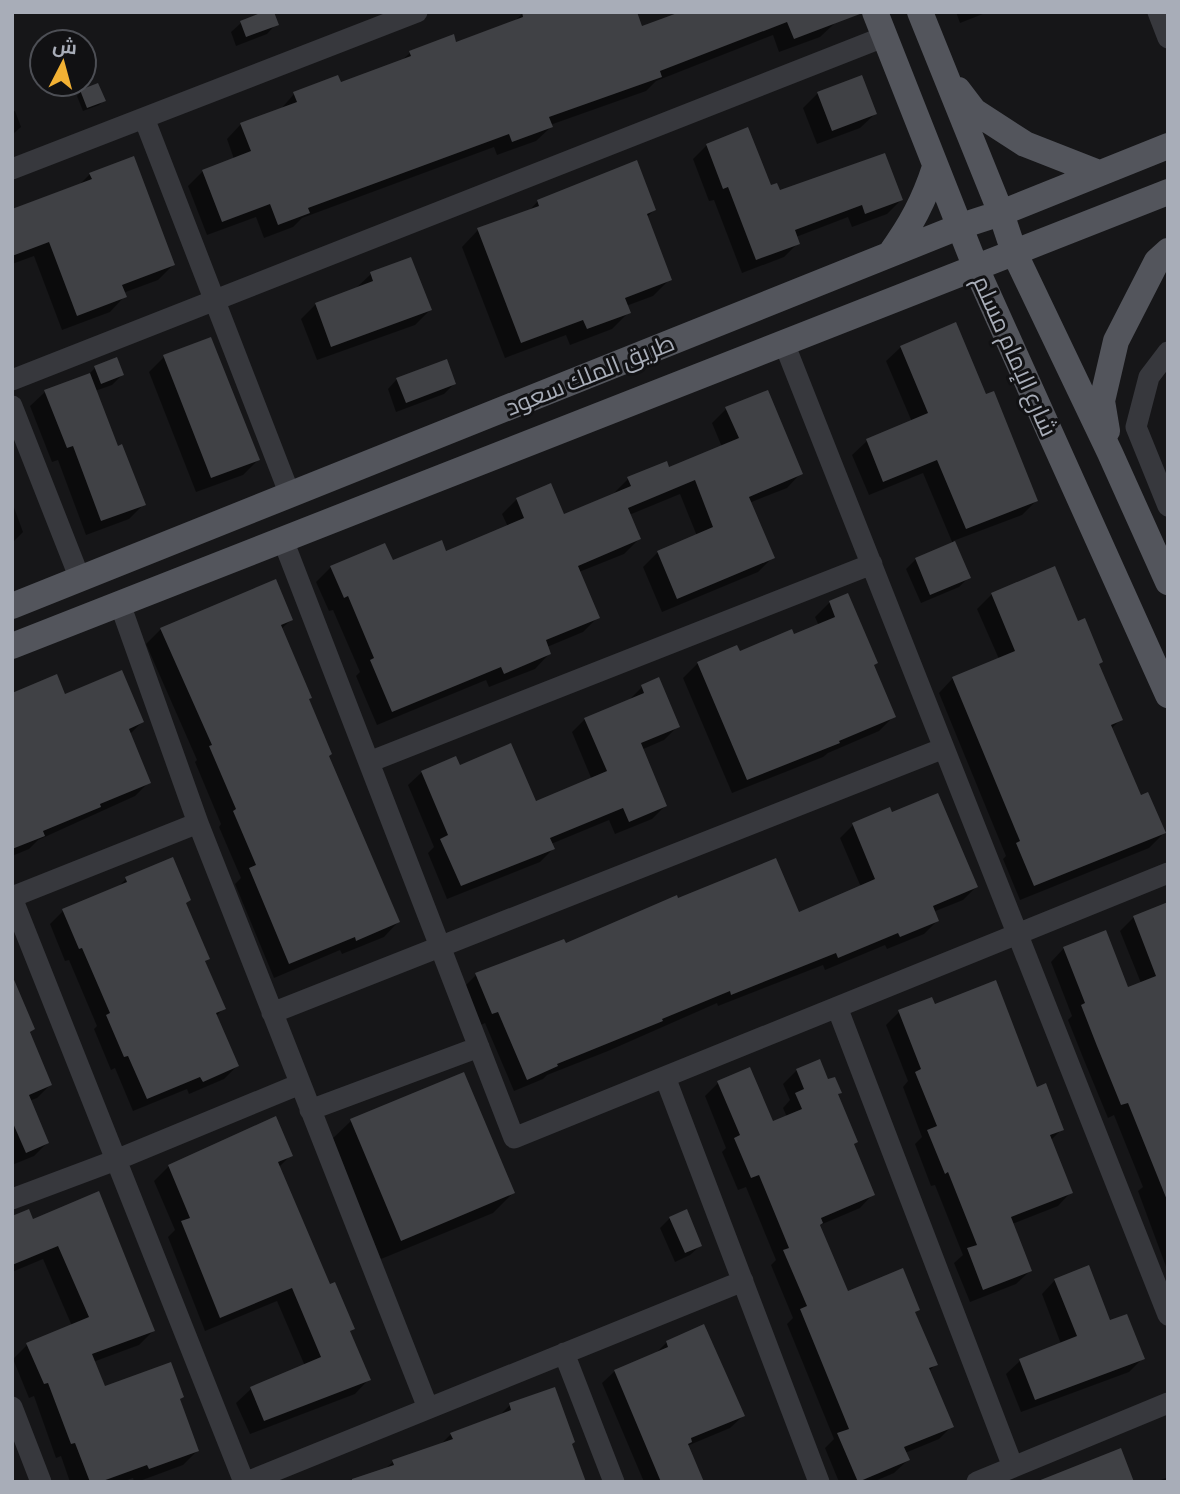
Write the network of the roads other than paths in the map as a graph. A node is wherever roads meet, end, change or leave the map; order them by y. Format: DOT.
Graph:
graph roads {
  1 [pos="417,12"];
  2 [pos="920,12"];
  3 [pos="1158,12"];
  4 [pos="881,24"];
  5 [pos="1168,38"];
  6 [pos="946,76"];
  7 [pos="144,118"];
  8 [pos="1168,146"];
  9 [pos="935,167"];
  10 [pos="12,169"];
  11 [pos="1099,173"];
  12 [pos="1168,192"];
  13 [pos="1001,213"];
  14 [pos="961,226"];
  15 [pos="1168,251"];
  16 [pos="1014,252"];
  17 [pos="890,254"];
  18 [pos="975,268"];
  19 [pos="215,300"];
  20 [pos="784,343"];
  21 [pos="1168,352"];
  22 [pos="12,380"];
  23 [pos="12,406"];
  24 [pos="1110,453"];
  25 [pos="290,495"];
  26 [pos="1168,506"];
  27 [pos="284,540"];
  28 [pos="872,564"];
  29 [pos="80,579"];
  30 [pos="1168,582"];
  31 [pos="120,604"];
  32 [pos="12,606"];
  33 [pos="12,646"];
  34 [pos="1167,695"];
  35 [pos="944,748"];
  36 [pos="369,762"];
  37 [pos="198,823"];
  38 [pos="1168,873"];
  39 [pos="12,898"];
  40 [pos="1018,934"];
  41 [pos="440,946"];
  42 [pos="837,1007"];
  43 [pos="272,1013"];
  44 [pos="479,1046"];
  45 [pos="665,1077"];
  46 [pos="300,1084"];
  47 [pos="310,1111"];
  48 [pos="116,1160"];
  49 [pos="12,1199"];
  50 [pos="743,1281"];
  51 [pos="1168,1315"];
  52 [pos="564,1353"];
  53 [pos="1168,1403"];
  54 [pos="12,1407"];
  55 [pos="428,1408"];
  56 [pos="1013,1467"];
  57 [pos="41,1482"];
  58 [pos="245,1482"];
  59 [pos="614,1482"];
  60 [pos="819,1482"];
  61 [pos="976,1482"];
  1 -- 7 [label="street"];
  2 -- 6 [label="main road, شارع الإمام مسلم"];
  3 -- 5 [label="street"];
  4 -- 9 [label="main road, شارع الإمام مسلم"];
  4 -- 19 [label="street"];
  6 -- 11 [label="main road"];
  6 -- 13 [label="main road, شارع الإمام مسلم"];
  7 -- 10 [label="street"];
  7 -- 19 [label="street"];
  8 -- 11 [label="main road, طريق الملك سعود"];
  9 -- 14 [label="main road, شارع الإمام مسلم"];
  9 -- 17 [label="main road"];
  11 -- 13 [label="main road, طريق الملك سعود"];
  12 -- 16 [label="main road, طريق الملك سعود"];
  13 -- 14 [label="main road, طريق الملك سعود"];
  13 -- 16 [label="main road, شارع الإمام مسلم"];
  14 -- 17 [label="main road, طريق الملك سعود"];
  14 -- 18 [label="main road, شارع الإمام مسلم"];
  15 -- 24 [label="main road"];
  16 -- 18 [label="main road, طريق الملك سعود"];
  16 -- 24 [label="main road, شارع الإمام مسلم"];
  17 -- 25 [label="main road, طريق الملك سعود"];
  18 -- 20 [label="main road, طريق الملك سعود"];
  18 -- 34 [label="main road, شارع الإمام مسلم"];
  19 -- 22 [label="street"];
  19 -- 25 [label="street"];
  20 -- 27 [label="main road, طريق الملك سعود"];
  20 -- 28 [label="street"];
  21 -- 26 [label="street"];
  23 -- 29 [label="street"];
  24 -- 30 [label="main road, شارع الإمام مسلم"];
  25 -- 29 [label="main road, طريق الملك سعود"];
  27 -- 31 [label="main road, طريق الملك سعود"];
  27 -- 36 [label="street"];
  28 -- 35 [label="street"];
  28 -- 36 [label="street"];
  29 -- 32 [label="main road, طريق الملك سعود"];
  31 -- 33 [label="main road, طريق الملك سعود"];
  31 -- 37 [label="street"];
  35 -- 40 [label="street"];
  35 -- 41 [label="street"];
  36 -- 41 [label="street"];
  37 -- 39 [label="street"];
  37 -- 43 [label="street"];
  38 -- 40 [label="street"];
  39 -- 48 [label="street"];
  40 -- 42 [label="street"];
  40 -- 51 [label="street"];
  41 -- 43 [label="street"];
  41 -- 44 [label="street"];
  42 -- 45 [label="street"];
  42 -- 56 [label="street"];
  43 -- 46 [label="street"];
  44 -- 45 [label="street"];
  44 -- 47 [label="street"];
  45 -- 50 [label="street"];
  46 -- 47 [label="street"];
  46 -- 48 [label="street"];
  47 -- 55 [label="street"];
  48 -- 49 [label="street"];
  48 -- 58 [label="street"];
  50 -- 52 [label="street"];
  50 -- 60 [label="street"];
  52 -- 55 [label="street"];
  52 -- 59 [label="street"];
  53 -- 56 [label="street"];
  54 -- 57 [label="street"];
  55 -- 58 [label="street"];
  56 -- 61 [label="street"];
}
